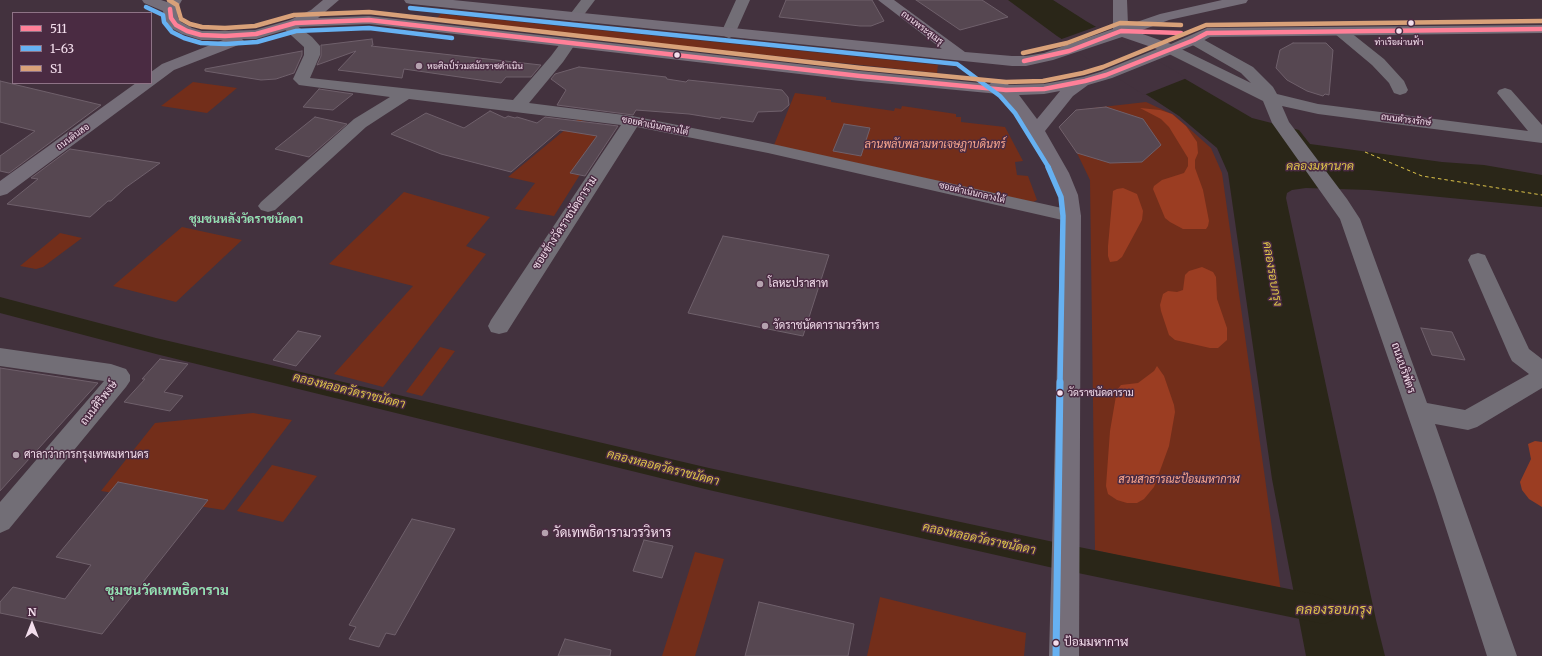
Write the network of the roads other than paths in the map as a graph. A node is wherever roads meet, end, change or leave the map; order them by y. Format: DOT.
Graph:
graph roads {
  1 [pos="149,0"];
  2 [pos="332,0"];
  3 [pos="411,0"];
  4 [pos="588,0"];
  5 [pos="743,0"];
  6 [pos="885,0"];
  7 [pos="1120,0"];
  8 [pos="1172,0"];
  9 [pos="1241,0"];
  10 [pos="1225,2"];
  11 [pos="173,5"];
  12 [pos="575,17"];
  13 [pos="1165,17"];
  14 [pos="291,24"];
  15 [pos="176,26"];
  16 [pos="903,28"];
  17 [pos="1542,29"];
  18 [pos="1340,31"];
  19 [pos="1118,32"];
  20 [pos="729,33"];
  21 [pos="256,34"];
  22 [pos="1200,36"];
  23 [pos="568,43"];
  24 [pos="868,46"];
  25 [pos="1170,48"];
  26 [pos="960,56"];
  27 [pos="168,67"];
  28 [pos="152,79"];
  29 [pos="1081,83"];
  30 [pos="145,84"];
  31 [pos="1006,90"];
  32 [pos="1400,90"];
  33 [pos="408,93"];
  34 [pos="1505,93"];
  35 [pos="1271,98"];
  36 [pos="517,106"];
  37 [pos="632,121"];
  38 [pos="1036,131"];
  39 [pos="1542,137"];
  40 [pos="0,190"];
  41 [pos="268,206"];
  42 [pos="1071,216"];
  43 [pos="1478,260"];
  44 [pos="499,326"];
  45 [pos="0,357"];
  46 [pos="1542,371"];
  47 [pos="1542,376"];
  48 [pos="1419,412"];
  49 [pos="0,521"];
  50 [pos="1064,656"];
  51 [pos="1502,656"];
  1 -- 11 [label="main road"];
  2 -- 14 [label="main road"];
  3 -- 12 [label="main road"];
  4 -- 12 [label="street"];
  5 -- 20 [label="street"];
  6 -- 16 [label="main road, ถนนพระสุเมรุ"];
  7 -- 19 [label="main road"];
  8 -- 13 [label="main road"];
  9 -- 10 [label="main road"];
  10 -- 13 [label="main road"];
  10 -- 22 [label="main road"];
  11 -- 15 [label="main road"];
  12 -- 20 [label="main road"];
  13 -- 19 [label="main road"];
  13 -- 25 [label="main road"];
  14 -- 21 [label="main road"];
  14 -- 23 [label="main road"];
  14 -- 33 [label="street, ซอยดำเนินกลางใต้"];
  15 -- 21 [label="main road"];
  15 -- 27 [label="main road"];
  16 -- 24 [label="main road"];
  16 -- 26 [label="main road, ถนนพระสุเมรุ"];
  17 -- 18 [label="main road"];
  18 -- 22 [label="main road"];
  18 -- 32 [label="street"];
  19 -- 25 [label="main road"];
  19 -- 26 [label="main road"];
  20 -- 24 [label="main road"];
  21 -- 27 [label="main road"];
  22 -- 25 [label="main road"];
  22 -- 35 [label="street"];
  23 -- 31 [label="main road"];
  23 -- 36 [label="street"];
  24 -- 26 [label="main road"];
  25 -- 29 [label="main road"];
  25 -- 35 [label="street, ถนนดำรงรักษ์"];
  26 -- 31 [label="main road, ถนนพระสุเมรุ"];
  27 -- 28 [label="main road"];
  29 -- 31 [label="main road"];
  29 -- 38 [label="main road"];
  30 -- 40 [label="main road, ถนนดินสอ"];
  31 -- 38 [label="main road, ถนนพระสุเมรุ"];
  33 -- 36 [label="street, ซอยดำเนินกลางใต้"];
  33 -- 41 [label="street"];
  34 -- 39 [label="street"];
  35 -- 39 [label="street, ถนนดำรงรักษ์"];
  35 -- 48 [label="street, ถนนบริพัตร"];
  36 -- 37 [label="street, ซอยดำเนินกลางใต้"];
  37 -- 42 [label="street, ซอยดำเนินกลางใต้"];
  37 -- 44 [label="street, ซอยข้างวัดราชนัดดาราม"];
  38 -- 42 [label="main road, ถนนพระสุเมรุ"];
  42 -- 50 [label="main road, ถนนพระสุเมรุ"];
  43 -- 46 [label="street"];
  45 -- 49 [label="street, ถนนศิริพงษ์"];
  47 -- 48 [label="street"];
  48 -- 51 [label="street, ถนนบริพัตร"];
}
